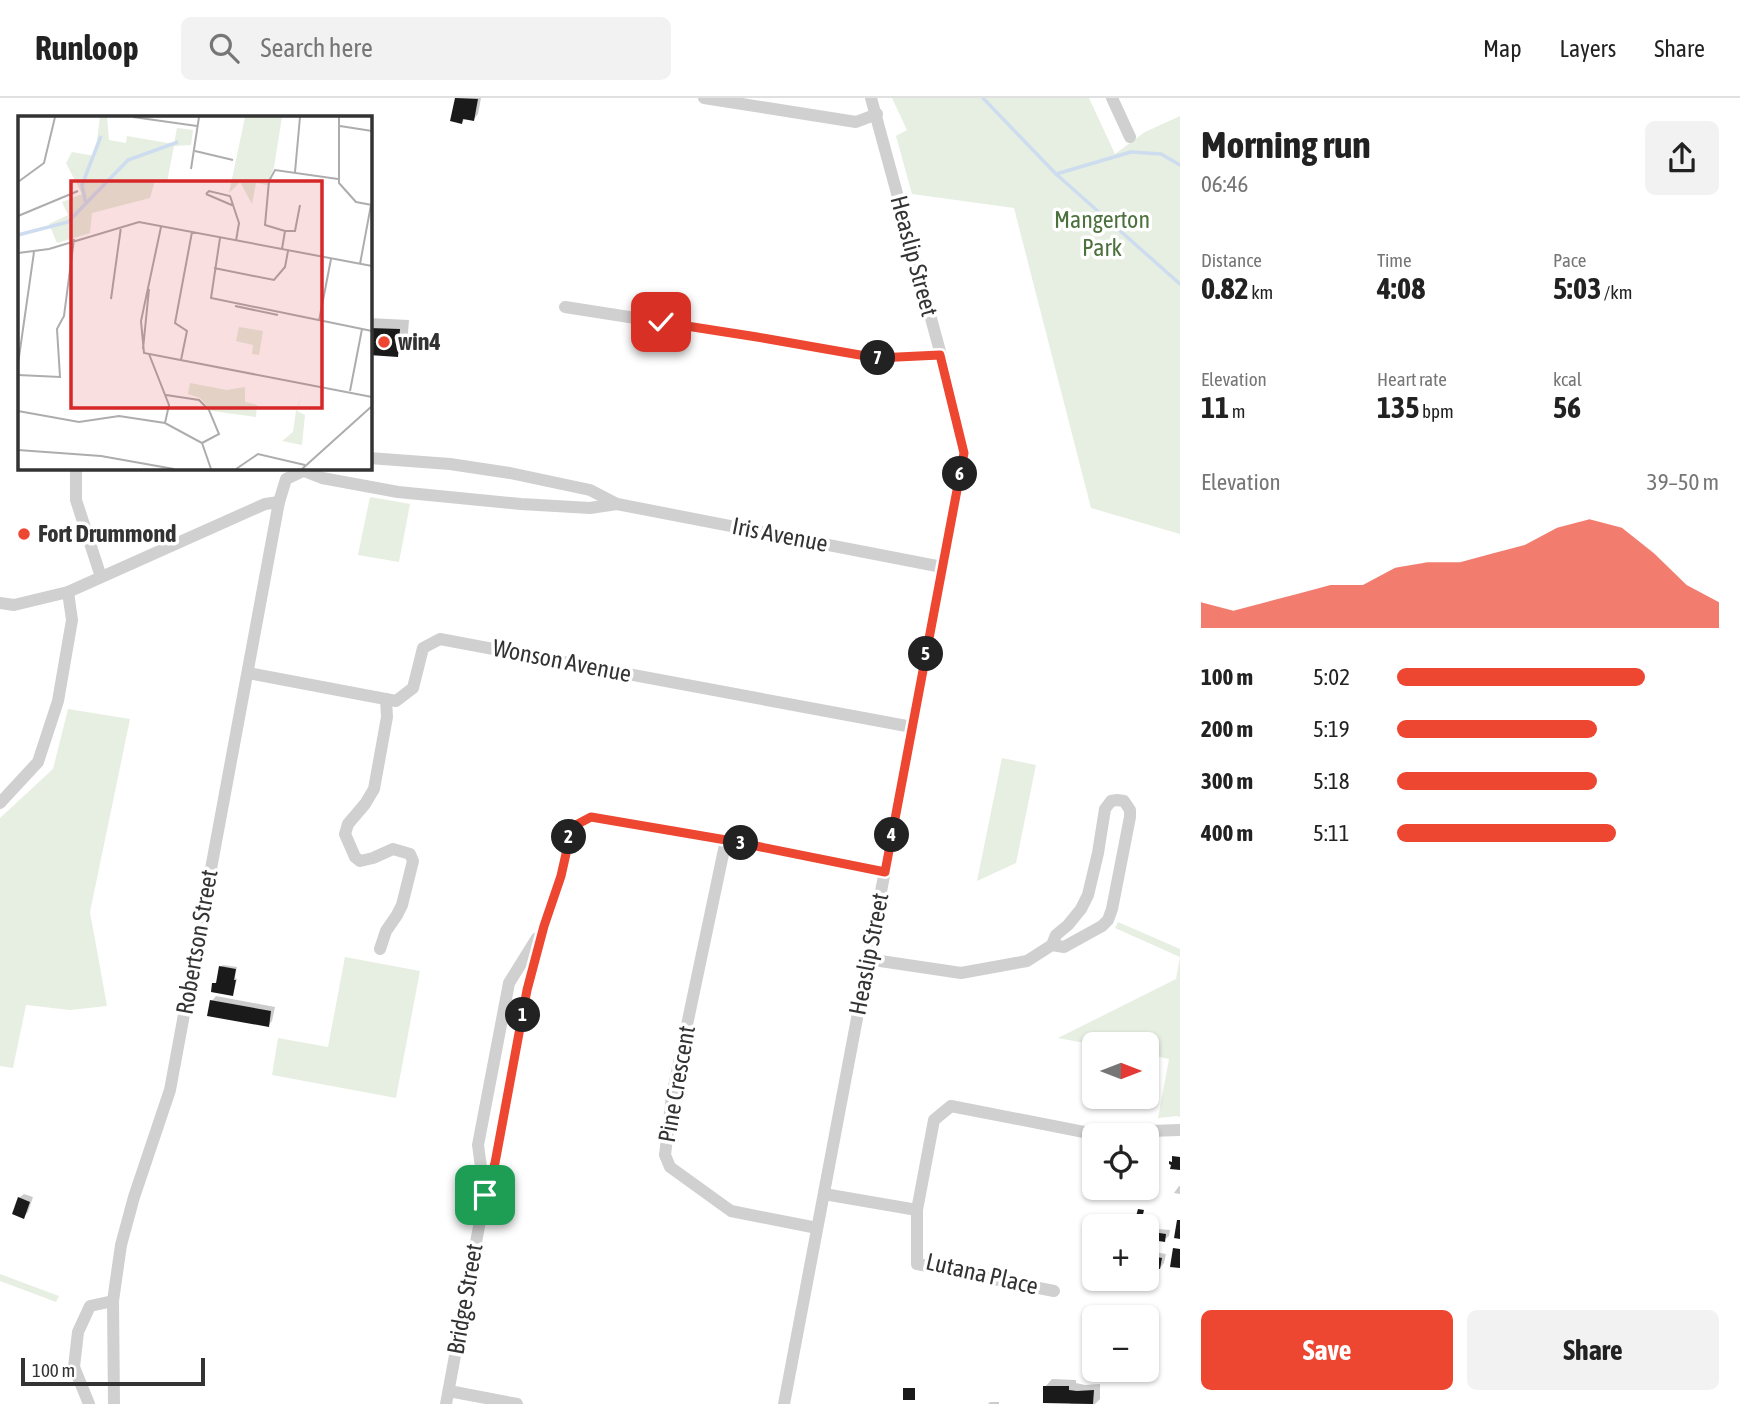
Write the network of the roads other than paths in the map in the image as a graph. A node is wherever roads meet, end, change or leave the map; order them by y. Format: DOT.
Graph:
graph roads {
  1 [pos="704,98"];
  2 [pos="871,98"];
  3 [pos="1112,98"];
  4 [pos="877,114"];
  5 [pos="1130,136"];
  6 [pos="565,307"];
  7 [pos="940,355"];
  8 [pos="371,458"];
  9 [pos="76,469"];
  10 [pos="307,469"];
  11 [pos="286,479"];
  12 [pos="279,502"];
  13 [pos="617,504"];
  14 [pos="942,567"];
  15 [pos="101,577"];
  16 [pos="68,592"];
  17 [pos="0,603"];
  18 [pos="248,673"];
  19 [pos="386,699"];
  20 [pos="912,727"];
  21 [pos="0,803"];
  22 [pos="726,840"];
  23 [pos="885,872"];
  24 [pos="544,926"];
  25 [pos="1052,945"];
  26 [pos="380,949"];
  27 [pos="867,959"];
  28 [pos="1180,1130"];
  29 [pos="485,1195"];
  30 [pos="824,1195"];
  31 [pos="917,1210"];
  32 [pos="817,1228"];
  33 [pos="1054,1291"];
  34 [pos="113,1301"];
  35 [pos="447,1398"];
  36 [pos="89,1404"];
  37 [pos="114,1404"];
  38 [pos="517,1404"];
  39 [pos="784,1404"];
  1 -- 4 [label="street"];
  2 -- 4 [label="street, Heaslip Street"];
  3 -- 5 [label="street"];
  4 -- 7 [label="street, Heaslip Street"];
  6 -- 7 [label="street"];
  7 -- 14 [label="street, Heaslip Street"];
  8 -- 13 [label="street, Iris Avenue"];
  9 -- 15 [label="street"];
  10 -- 11 [label="street, Iris Avenue"];
  10 -- 13 [label="street, Iris Avenue"];
  11 -- 12 [label="street, Robertson Street"];
  12 -- 15 [label="street"];
  12 -- 18 [label="street, Robertson Street"];
  13 -- 14 [label="street, Iris Avenue"];
  14 -- 20 [label="street, Heaslip Street"];
  15 -- 16 [label="street"];
  16 -- 17 [label="street"];
  16 -- 21 [label="street"];
  18 -- 19 [label="street"];
  18 -- 34 [label="street, Robertson Street"];
  19 -- 20 [label="street, Wonson Avenue"];
  19 -- 26 [label="street"];
  20 -- 23 [label="street, Heaslip Street"];
  22 -- 23 [label="street, Bridge Street"];
  22 -- 24 [label="street, Bridge Street"];
  22 -- 32 [label="street, Pine Crescent"];
  23 -- 27 [label="street, Heaslip Street"];
  24 -- 29 [label="street, Bridge Street"];
  24 -- 29 [label="street, Bridge Street"];
  25 -- 25 [label="street"];
  25 -- 27 [label="street"];
  27 -- 30 [label="street, Heaslip Street"];
  28 -- 31 [label="street"];
  29 -- 35 [label="street, Bridge Street"];
  30 -- 31 [label="street"];
  30 -- 32 [label="street, Heaslip Street"];
  31 -- 33 [label="street, Lutana Place"];
  32 -- 39 [label="street, Heaslip Street"];
  34 -- 36 [label="street"];
  34 -- 37 [label="street, Robertson Street"];
  35 -- 38 [label="street"];
}
